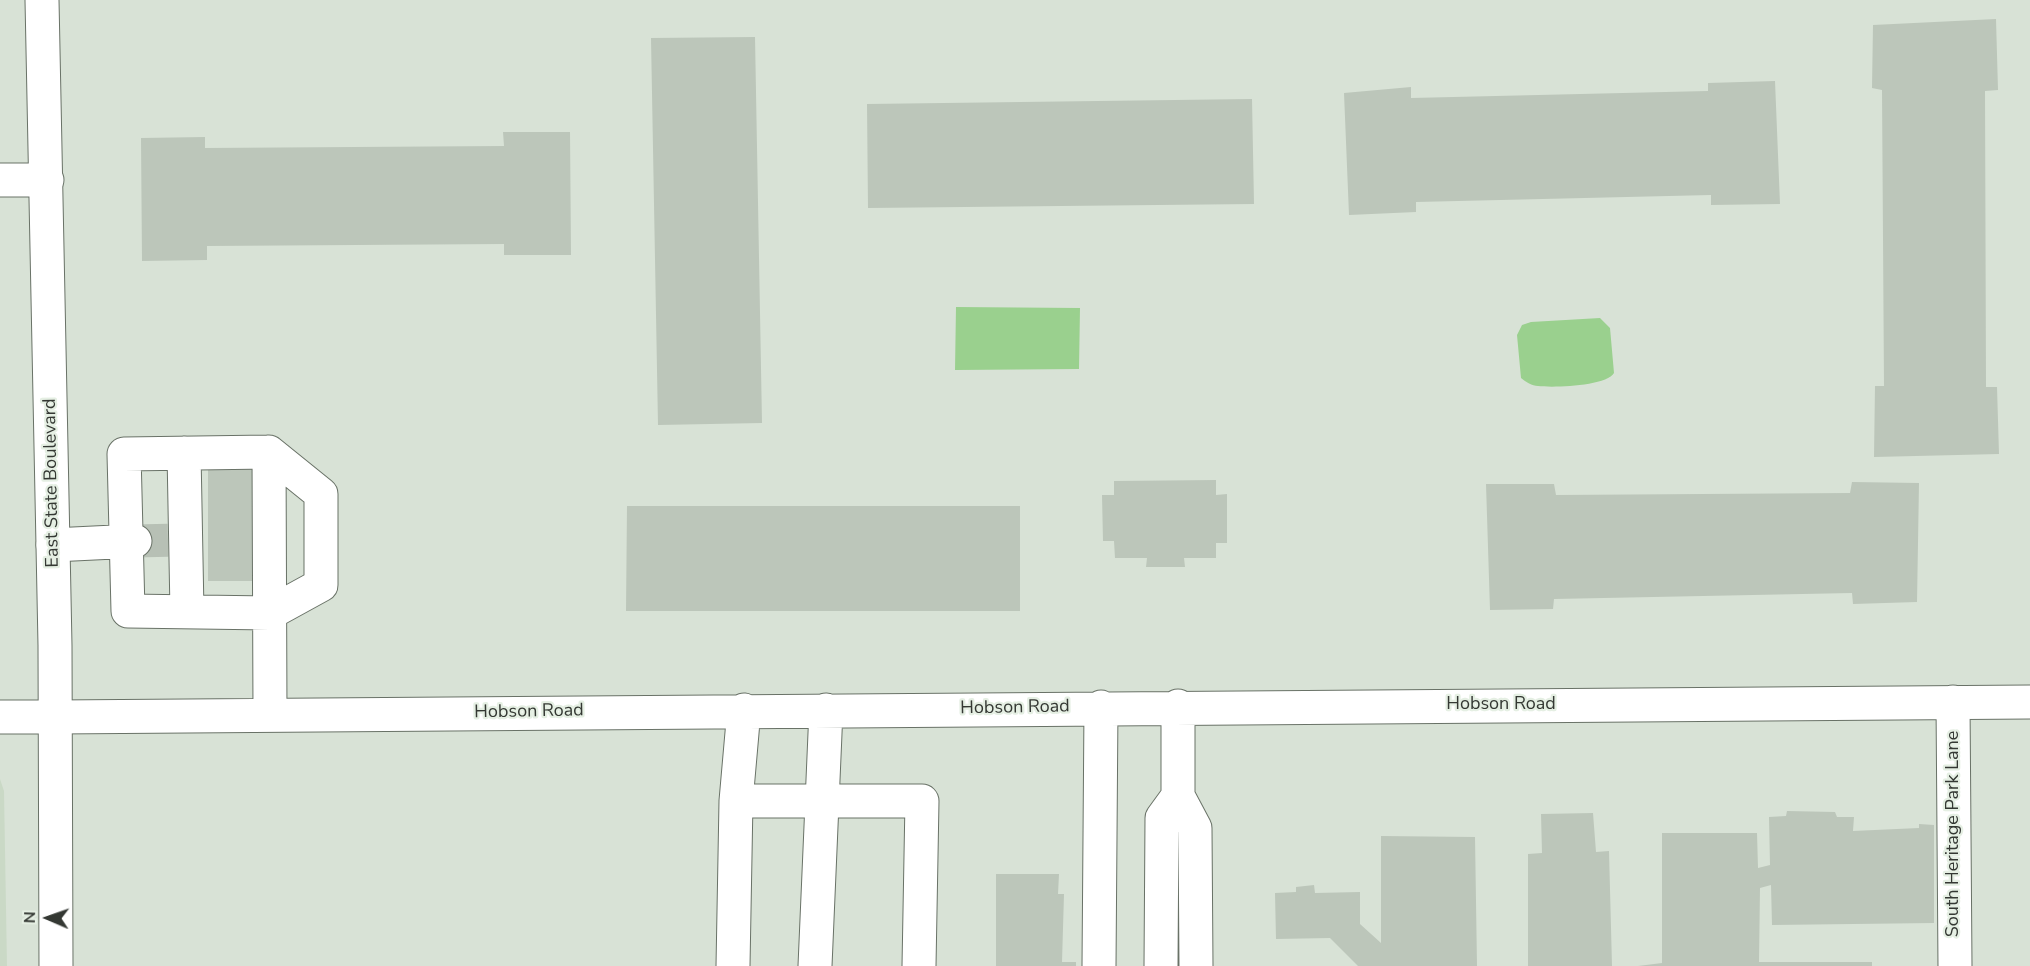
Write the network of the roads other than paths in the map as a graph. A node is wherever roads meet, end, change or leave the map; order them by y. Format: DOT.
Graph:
graph roads {
  1 [pos="42,0"];
  2 [pos="0,180"];
  3 [pos="47,180"];
  4 [pos="269,452"];
  5 [pos="184,453"];
  6 [pos="130,541"];
  7 [pos="53,545"];
  8 [pos="187,612"];
  9 [pos="270,613"];
  10 [pos="1953,702"];
  11 [pos="2030,702"];
  12 [pos="1178,706"];
  13 [pos="1101,707"];
  14 [pos="744,710"];
  15 [pos="826,710"];
  16 [pos="270,715"];
  17 [pos="0,717"];
  18 [pos="56,717"];
  19 [pos="1178,796"];
  20 [pos="736,801"];
  21 [pos="823,802"];
  22 [pos="56,966"];
  23 [pos="733,966"];
  24 [pos="815,966"];
  25 [pos="919,966"];
  26 [pos="1099,966"];
  27 [pos="1161,966"];
  28 [pos="1196,966"];
  29 [pos="1955,966"];
  1 -- 3 [label="street, East State Boulevard"];
  2 -- 3 [label="street"];
  3 -- 7 [label="street, East State Boulevard"];
  4 -- 5 [label="street"];
  4 -- 9 [label="street"];
  4 -- 9 [label="street"];
  5 -- 6 [label="street"];
  5 -- 8 [label="street"];
  6 -- 7 [label="street"];
  6 -- 8 [label="street"];
  7 -- 18 [label="street, East State Boulevard"];
  8 -- 9 [label="street"];
  9 -- 16 [label="street"];
  10 -- 11 [label="street, Hobson Road"];
  10 -- 12 [label="street, Hobson Road"];
  10 -- 29 [label="street, South Heritage Park Lane"];
  12 -- 13 [label="street, Hobson Road"];
  12 -- 19 [label="street"];
  13 -- 15 [label="street, Hobson Road"];
  13 -- 26 [label="street"];
  14 -- 15 [label="street, Hobson Road"];
  14 -- 16 [label="street, Hobson Road"];
  14 -- 20 [label="street"];
  15 -- 21 [label="street"];
  16 -- 18 [label="street, Hobson Road"];
  17 -- 18 [label="street, Hobson Road"];
  18 -- 22 [label="street, East State Boulevard"];
  19 -- 27 [label="street"];
  19 -- 28 [label="street"];
  20 -- 21 [label="street"];
  20 -- 23 [label="street"];
  21 -- 24 [label="street"];
  21 -- 25 [label="street"];
}
